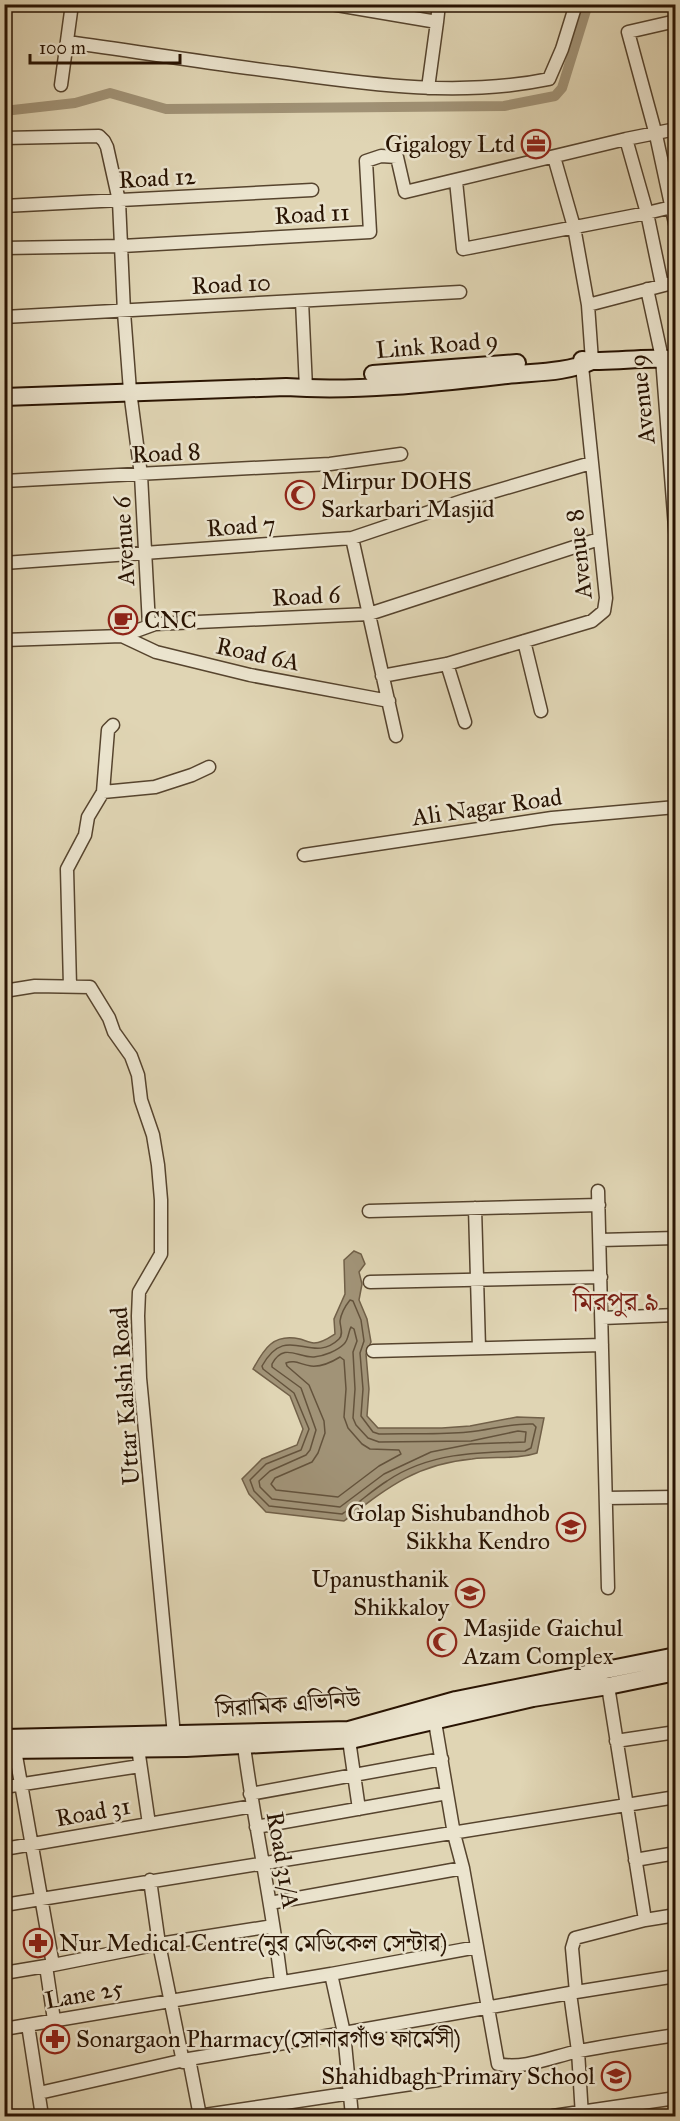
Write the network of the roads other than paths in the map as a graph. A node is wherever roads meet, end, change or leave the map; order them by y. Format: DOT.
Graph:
graph roads {
  1 [pos="72,4"];
  2 [pos="331,4"];
  3 [pos="439,4"];
  4 [pos="576,4"];
  5 [pos="364,7"];
  6 [pos="675,21"];
  7 [pos="436,22"];
  8 [pos="67,42"];
  9 [pos="61,85"];
  10 [pos="428,88"];
  11 [pos="675,129"];
  12 [pos="656,135"];
  13 [pos="4,138"];
  14 [pos="626,139"];
  15 [pos="554,158"];
  16 [pos="456,181"];
  17 [pos="312,190"];
  18 [pos="119,201"];
  19 [pos="4,206"];
  20 [pos="673,206"];
  21 [pos="647,213"];
  22 [pos="574,227"];
  23 [pos="675,228"];
  24 [pos="122,246"];
  25 [pos="4,248"];
  26 [pos="675,282"];
  27 [pos="662,285"];
  28 [pos="647,289"];
  29 [pos="460,292"];
  30 [pos="302,301"];
  31 [pos="588,305"];
  32 [pos="124,312"];
  33 [pos="4,318"];
  34 [pos="668,359"];
  35 [pos="587,364"];
  36 [pos="306,384"];
  37 [pos="130,391"];
  38 [pos="4,397"];
  39 [pos="401,454"];
  40 [pos="591,463"];
  41 [pos="141,475"];
  42 [pos="4,481"];
  43 [pos="352,538"];
  44 [pos="599,539"];
  45 [pos="675,541"];
  46 [pos="146,554"];
  47 [pos="4,563"];
  48 [pos="369,614"];
  49 [pos="149,626"];
  50 [pos="122,636"];
  51 [pos="4,640"];
  52 [pos="524,641"];
  53 [pos="447,664"];
  54 [pos="381,676"];
  55 [pos="389,701"];
  56 [pos="542,711"];
  57 [pos="465,722"];
  58 [pos="113,725"];
  59 [pos="396,736"];
  60 [pos="209,767"];
  61 [pos="103,792"];
  62 [pos="675,807"];
  63 [pos="304,855"];
  64 [pos="69,986"];
  65 [pos="4,991"];
  66 [pos="598,1191"];
  67 [pos="599,1205"];
  68 [pos="475,1208"];
  69 [pos="369,1211"];
  70 [pos="675,1238"];
  71 [pos="600,1240"];
  72 [pos="600,1277"];
  73 [pos="477,1280"];
  74 [pos="370,1282"];
  75 [pos="675,1316"];
  76 [pos="602,1318"];
  77 [pos="602,1345"];
  78 [pos="479,1348"];
  79 [pos="373,1351"];
  80 [pos="675,1497"];
  81 [pos="606,1498"];
  82 [pos="608,1588"];
  83 [pos="675,1656"];
  84 [pos="675,1672"];
  85 [pos="608,1686"];
  86 [pos="435,1722"];
  87 [pos="675,1732"];
  88 [pos="174,1735"];
  89 [pos="349,1740"];
  90 [pos="616,1741"];
  91 [pos="8,1746"];
  92 [pos="244,1746"];
  93 [pos="138,1748"];
  94 [pos="442,1760"];
  95 [pos="141,1766"];
  96 [pos="355,1777"];
  97 [pos="22,1784"];
  98 [pos="4,1787"];
  99 [pos="447,1793"];
  100 [pos="675,1797"];
  101 [pos="252,1800"];
  102 [pos="626,1804"];
  103 [pos="359,1809"];
  104 [pos="149,1824"];
  105 [pos="256,1827"];
  106 [pos="454,1834"];
  107 [pos="32,1844"];
  108 [pos="4,1849"];
  109 [pos="675,1853"];
  110 [pos="635,1860"];
  111 [pos="263,1865"];
  112 [pos="463,1868"];
  113 [pos="150,1881"];
  114 [pos="41,1898"];
  115 [pos="270,1903"];
  116 [pos="4,1905"];
  117 [pos="675,1915"];
  118 [pos="645,1920"];
  119 [pos="273,1926"];
  120 [pos="159,1944"];
  121 [pos="477,1947"];
  122 [pos="49,1965"];
  123 [pos="4,1972"];
  124 [pos="331,1974"];
  125 [pos="675,1976"];
  126 [pos="282,1981"];
  127 [pos="573,1992"];
  128 [pos="171,2000"];
  129 [pos="487,2008"];
  130 [pos="54,2020"];
  131 [pos="28,2025"];
  132 [pos="4,2029"];
  133 [pos="344,2033"];
  134 [pos="675,2035"];
  135 [pos="578,2051"];
  136 [pos="186,2060"];
  137 [pos="438,2080"];
  138 [pos="39,2093"];
  139 [pos="350,2094"];
  140 [pos="675,2098"];
  141 [pos="582,2114"];
  142 [pos="42,2116"];
  143 [pos="199,2116"];
  144 [pos="352,2116"];
  145 [pos="553,2116"];
  1 -- 8 [label="street"];
  2 -- 5 [label="street"];
  3 -- 7 [label="street"];
  4 -- 10 [label="street"];
  5 -- 7 [label="street"];
  6 -- 12 [label="street"];
  7 -- 10 [label="street"];
  8 -- 9 [label="street"];
  8 -- 10 [label="street"];
  11 -- 12 [label="street, Road 11"];
  12 -- 14 [label="street, Road 11"];
  12 -- 20 [label="street"];
  13 -- 18 [label="street, Avenue 6"];
  14 -- 15 [label="street, Road 11"];
  14 -- 21 [label="street"];
  15 -- 16 [label="street, Road 11"];
  15 -- 22 [label="street, Avenue 8"];
  16 -- 22 [label="street"];
  16 -- 24 [label="street, Road 11"];
  17 -- 18 [label="street, Road 12"];
  18 -- 19 [label="street, Road 12"];
  18 -- 24 [label="street, Avenue 6"];
  20 -- 21 [label="street"];
  20 -- 23 [label="street"];
  21 -- 22 [label="street"];
  21 -- 27 [label="street"];
  22 -- 31 [label="street, Avenue 8"];
  24 -- 25 [label="street, Road 11"];
  24 -- 32 [label="street, Avenue 6"];
  26 -- 27 [label="street"];
  27 -- 28 [label="street"];
  28 -- 31 [label="street"];
  28 -- 34 [label="street, Avenue 9"];
  29 -- 30 [label="street, Road 10"];
  30 -- 32 [label="street, Road 10"];
  30 -- 36 [label="street"];
  31 -- 35 [label="street, Avenue 8"];
  32 -- 33 [label="street, Road 10"];
  32 -- 37 [label="street, Avenue 6"];
  34 -- 35 [label="main road, Link Road 9"];
  34 -- 45 [label="street, Avenue 9"];
  35 -- 36 [label="main road, Link Road 9"];
  35 -- 40 [label="street, Avenue 8"];
  36 -- 37 [label="main road, Link Road 9"];
  37 -- 38 [label="main road, Link Road 9"];
  37 -- 41 [label="street, Avenue 6"];
  39 -- 41 [label="street, Road 8"];
  40 -- 43 [label="street, Road 7"];
  40 -- 44 [label="street, Avenue 8"];
  41 -- 42 [label="street, Road 8"];
  41 -- 46 [label="street, Avenue 6"];
  43 -- 46 [label="street, Road 7"];
  43 -- 48 [label="street"];
  44 -- 48 [label="street, Road 6"];
  44 -- 52 [label="street, Avenue 8"];
  46 -- 47 [label="street, Road 7"];
  46 -- 49 [label="street, Avenue 6"];
  48 -- 49 [label="street, Road 6"];
  48 -- 54 [label="street"];
  49 -- 50 [label="street, Road 6"];
  50 -- 51 [label="street, Road 6"];
  50 -- 55 [label="street, Road 6A"];
  52 -- 53 [label="street, Avenue 8"];
  52 -- 56 [label="street"];
  53 -- 54 [label="street, Avenue 8"];
  53 -- 57 [label="street"];
  54 -- 55 [label="street"];
  55 -- 59 [label="street"];
  58 -- 61 [label="street"];
  60 -- 61 [label="street"];
  61 -- 64 [label="street"];
  62 -- 63 [label="street, Ali Nagar Road"];
  64 -- 65 [label="street"];
  64 -- 88 [label="street, Uttar Kalshi Road"];
  66 -- 67 [label="street"];
  67 -- 68 [label="street"];
  67 -- 71 [label="street"];
  68 -- 69 [label="street"];
  68 -- 73 [label="street"];
  70 -- 71 [label="street"];
  71 -- 72 [label="street"];
  72 -- 73 [label="street"];
  72 -- 76 [label="street"];
  73 -- 74 [label="street"];
  73 -- 78 [label="street"];
  75 -- 76 [label="street"];
  76 -- 77 [label="street"];
  77 -- 78 [label="street"];
  77 -- 81 [label="street"];
  78 -- 79 [label="street"];
  80 -- 81 [label="street"];
  81 -- 82 [label="street"];
  83 -- 88 [label="main road, সিরামিক এভিনিউ"];
  84 -- 85 [label="main road"];
  85 -- 86 [label="main road"];
  85 -- 90 [label="street"];
  86 -- 89 [label="main road"];
  86 -- 94 [label="street"];
  87 -- 90 [label="street"];
  88 -- 91 [label="main road, সিরামিক এভিনিউ"];
  89 -- 92 [label="main road"];
  89 -- 96 [label="street"];
  90 -- 102 [label="street"];
  91 -- 93 [label="main road"];
  91 -- 97 [label="street"];
  92 -- 93 [label="main road"];
  92 -- 101 [label="street, Road 31/A"];
  93 -- 95 [label="street, Road 31"];
  94 -- 96 [label="street"];
  94 -- 99 [label="street"];
  95 -- 97 [label="street"];
  95 -- 104 [label="street, Road 31"];
  96 -- 101 [label="street"];
  96 -- 103 [label="street"];
  97 -- 98 [label="street"];
  97 -- 107 [label="street"];
  99 -- 103 [label="street"];
  99 -- 106 [label="street"];
  100 -- 102 [label="street"];
  101 -- 104 [label="street"];
  101 -- 105 [label="street, Road 31/A"];
  102 -- 106 [label="street"];
  102 -- 110 [label="street"];
  103 -- 105 [label="street"];
  104 -- 107 [label="street, Road 31"];
  105 -- 111 [label="street, Road 31/A"];
  106 -- 111 [label="street"];
  106 -- 112 [label="street"];
  107 -- 108 [label="street, Road 31"];
  107 -- 114 [label="street"];
  109 -- 110 [label="street"];
  110 -- 118 [label="street"];
  111 -- 113 [label="street"];
  111 -- 115 [label="street, Road 31/A"];
  112 -- 115 [label="street"];
  112 -- 121 [label="street"];
  113 -- 114 [label="street"];
  113 -- 120 [label="street"];
  114 -- 116 [label="street"];
  114 -- 122 [label="street"];
  115 -- 119 [label="street, Road 31/A"];
  117 -- 118 [label="street"];
  118 -- 127 [label="street"];
  119 -- 120 [label="street"];
  119 -- 126 [label="street, Road 31/A"];
  120 -- 122 [label="street"];
  120 -- 128 [label="street"];
  121 -- 124 [label="street, Lane 25"];
  121 -- 129 [label="street"];
  122 -- 123 [label="street"];
  122 -- 130 [label="street"];
  124 -- 126 [label="street, Lane 25"];
  124 -- 133 [label="street"];
  125 -- 127 [label="street"];
  126 -- 128 [label="street, Lane 25"];
  127 -- 129 [label="street"];
  127 -- 135 [label="street"];
  128 -- 130 [label="street, Lane 25"];
  128 -- 136 [label="street"];
  129 -- 133 [label="street"];
  129 -- 135 [label="street"];
  130 -- 131 [label="street, Lane 25"];
  131 -- 132 [label="street, Lane 25"];
  131 -- 138 [label="street"];
  133 -- 136 [label="street"];
  133 -- 139 [label="street"];
  134 -- 135 [label="street"];
  135 -- 141 [label="street"];
  136 -- 138 [label="street"];
  136 -- 143 [label="street"];
  137 -- 139 [label="street"];
  138 -- 142 [label="street"];
  139 -- 143 [label="street"];
  139 -- 144 [label="street"];
  140 -- 141 [label="street"];
  141 -- 145 [label="street"];
}
